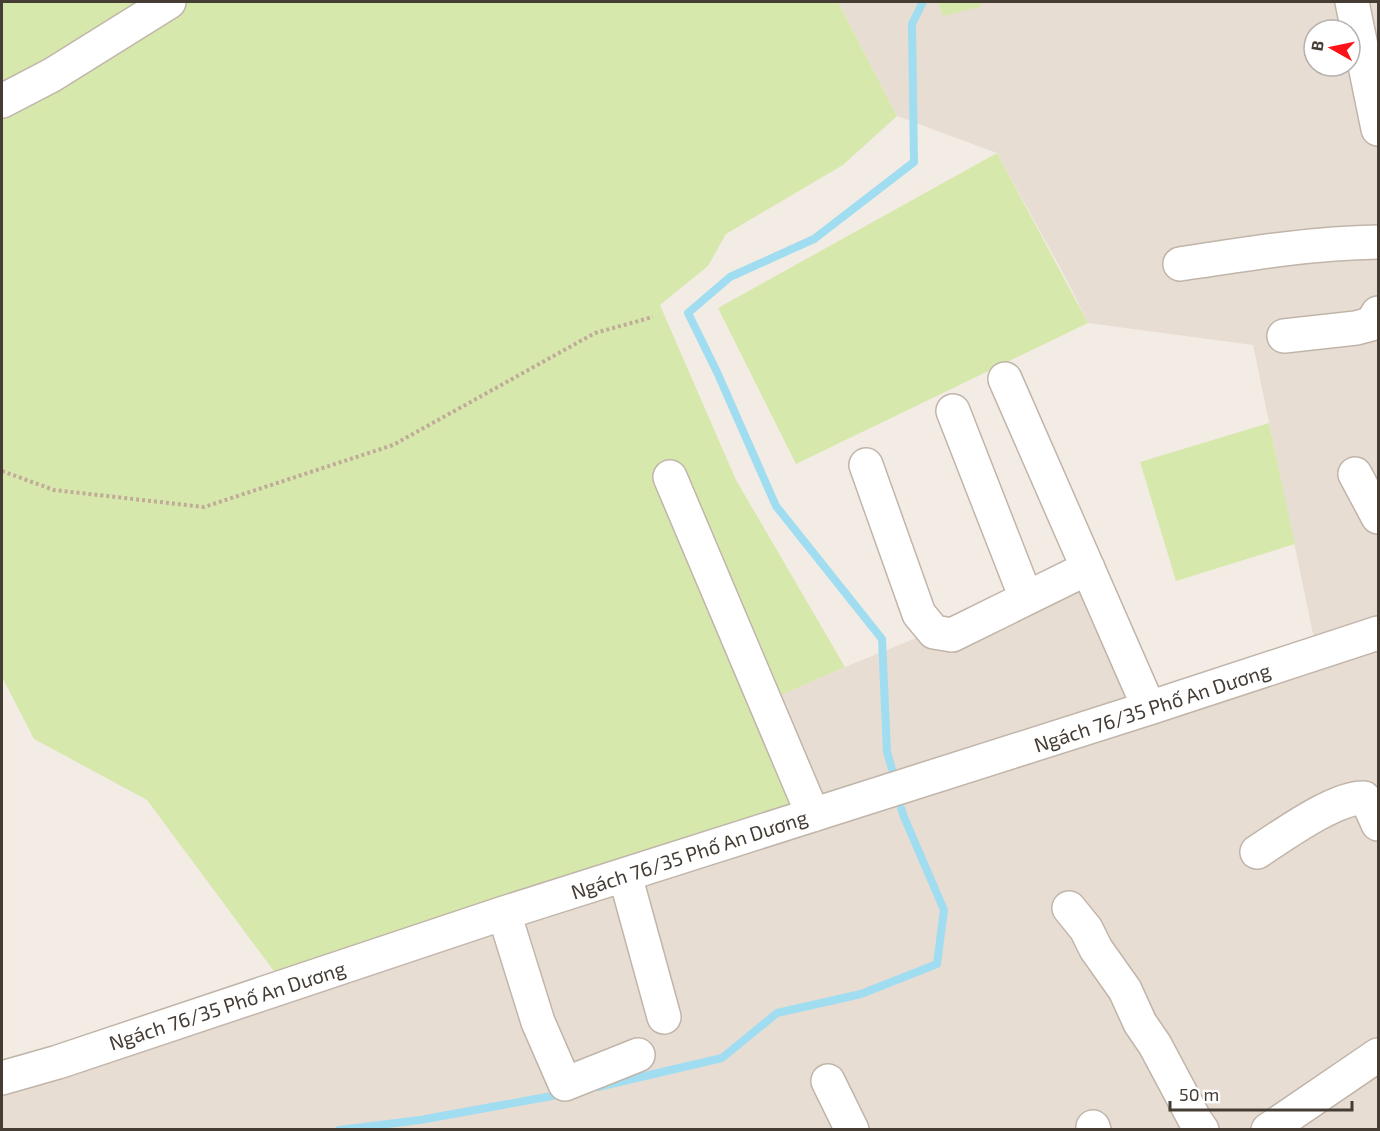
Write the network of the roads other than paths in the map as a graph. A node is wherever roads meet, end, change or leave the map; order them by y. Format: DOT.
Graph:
graph roads {
  1 [pos="169,2"];
  2 [pos="1352,2"];
  3 [pos="2,101"];
  4 [pos="1378,129"];
  5 [pos="1378,242"];
  6 [pos="1180,264"];
  7 [pos="1378,313"];
  8 [pos="1284,336"];
  9 [pos="1005,379"];
  10 [pos="953,411"];
  11 [pos="866,465"];
  12 [pos="1355,474"];
  13 [pos="670,477"];
  14 [pos="1378,517"];
  15 [pos="1088,568"];
  16 [pos="1026,598"];
  17 [pos="1378,633"];
  18 [pos="1149,708"];
  19 [pos="813,815"];
  20 [pos="1378,824"];
  21 [pos="1257,852"];
  22 [pos="625,875"];
  23 [pos="1069,908"];
  24 [pos="504,913"];
  25 [pos="664,1017"];
  26 [pos="638,1055"];
  27 [pos="1378,1055"];
  28 [pos="2,1078"];
  29 [pos="828,1081"];
  30 [pos="852,1130"];
  31 [pos="1202,1130"];
  32 [pos="1268,1130"];
  1 -- 3 [label="street"];
  2 -- 4 [label="street"];
  5 -- 6 [label="street"];
  7 -- 8 [label="street"];
  9 -- 15 [label="street"];
  10 -- 16 [label="street"];
  11 -- 16 [label="street"];
  12 -- 14 [label="street"];
  13 -- 19 [label="street"];
  15 -- 16 [label="street"];
  15 -- 18 [label="street"];
  17 -- 18 [label="street, Ngách 76/35 Phố An Dương"];
  18 -- 19 [label="street, Ngách 76/35 Phố An Dương"];
  19 -- 22 [label="street, Ngách 76/35 Phố An Dương"];
  20 -- 21 [label="street"];
  22 -- 24 [label="street, Ngách 76/35 Phố An Dương"];
  22 -- 25 [label="street"];
  23 -- 31 [label="street"];
  24 -- 26 [label="street"];
  24 -- 28 [label="street, Ngách 76/35 Phố An Dương"];
  27 -- 32 [label="street"];
  29 -- 30 [label="street"];
}
